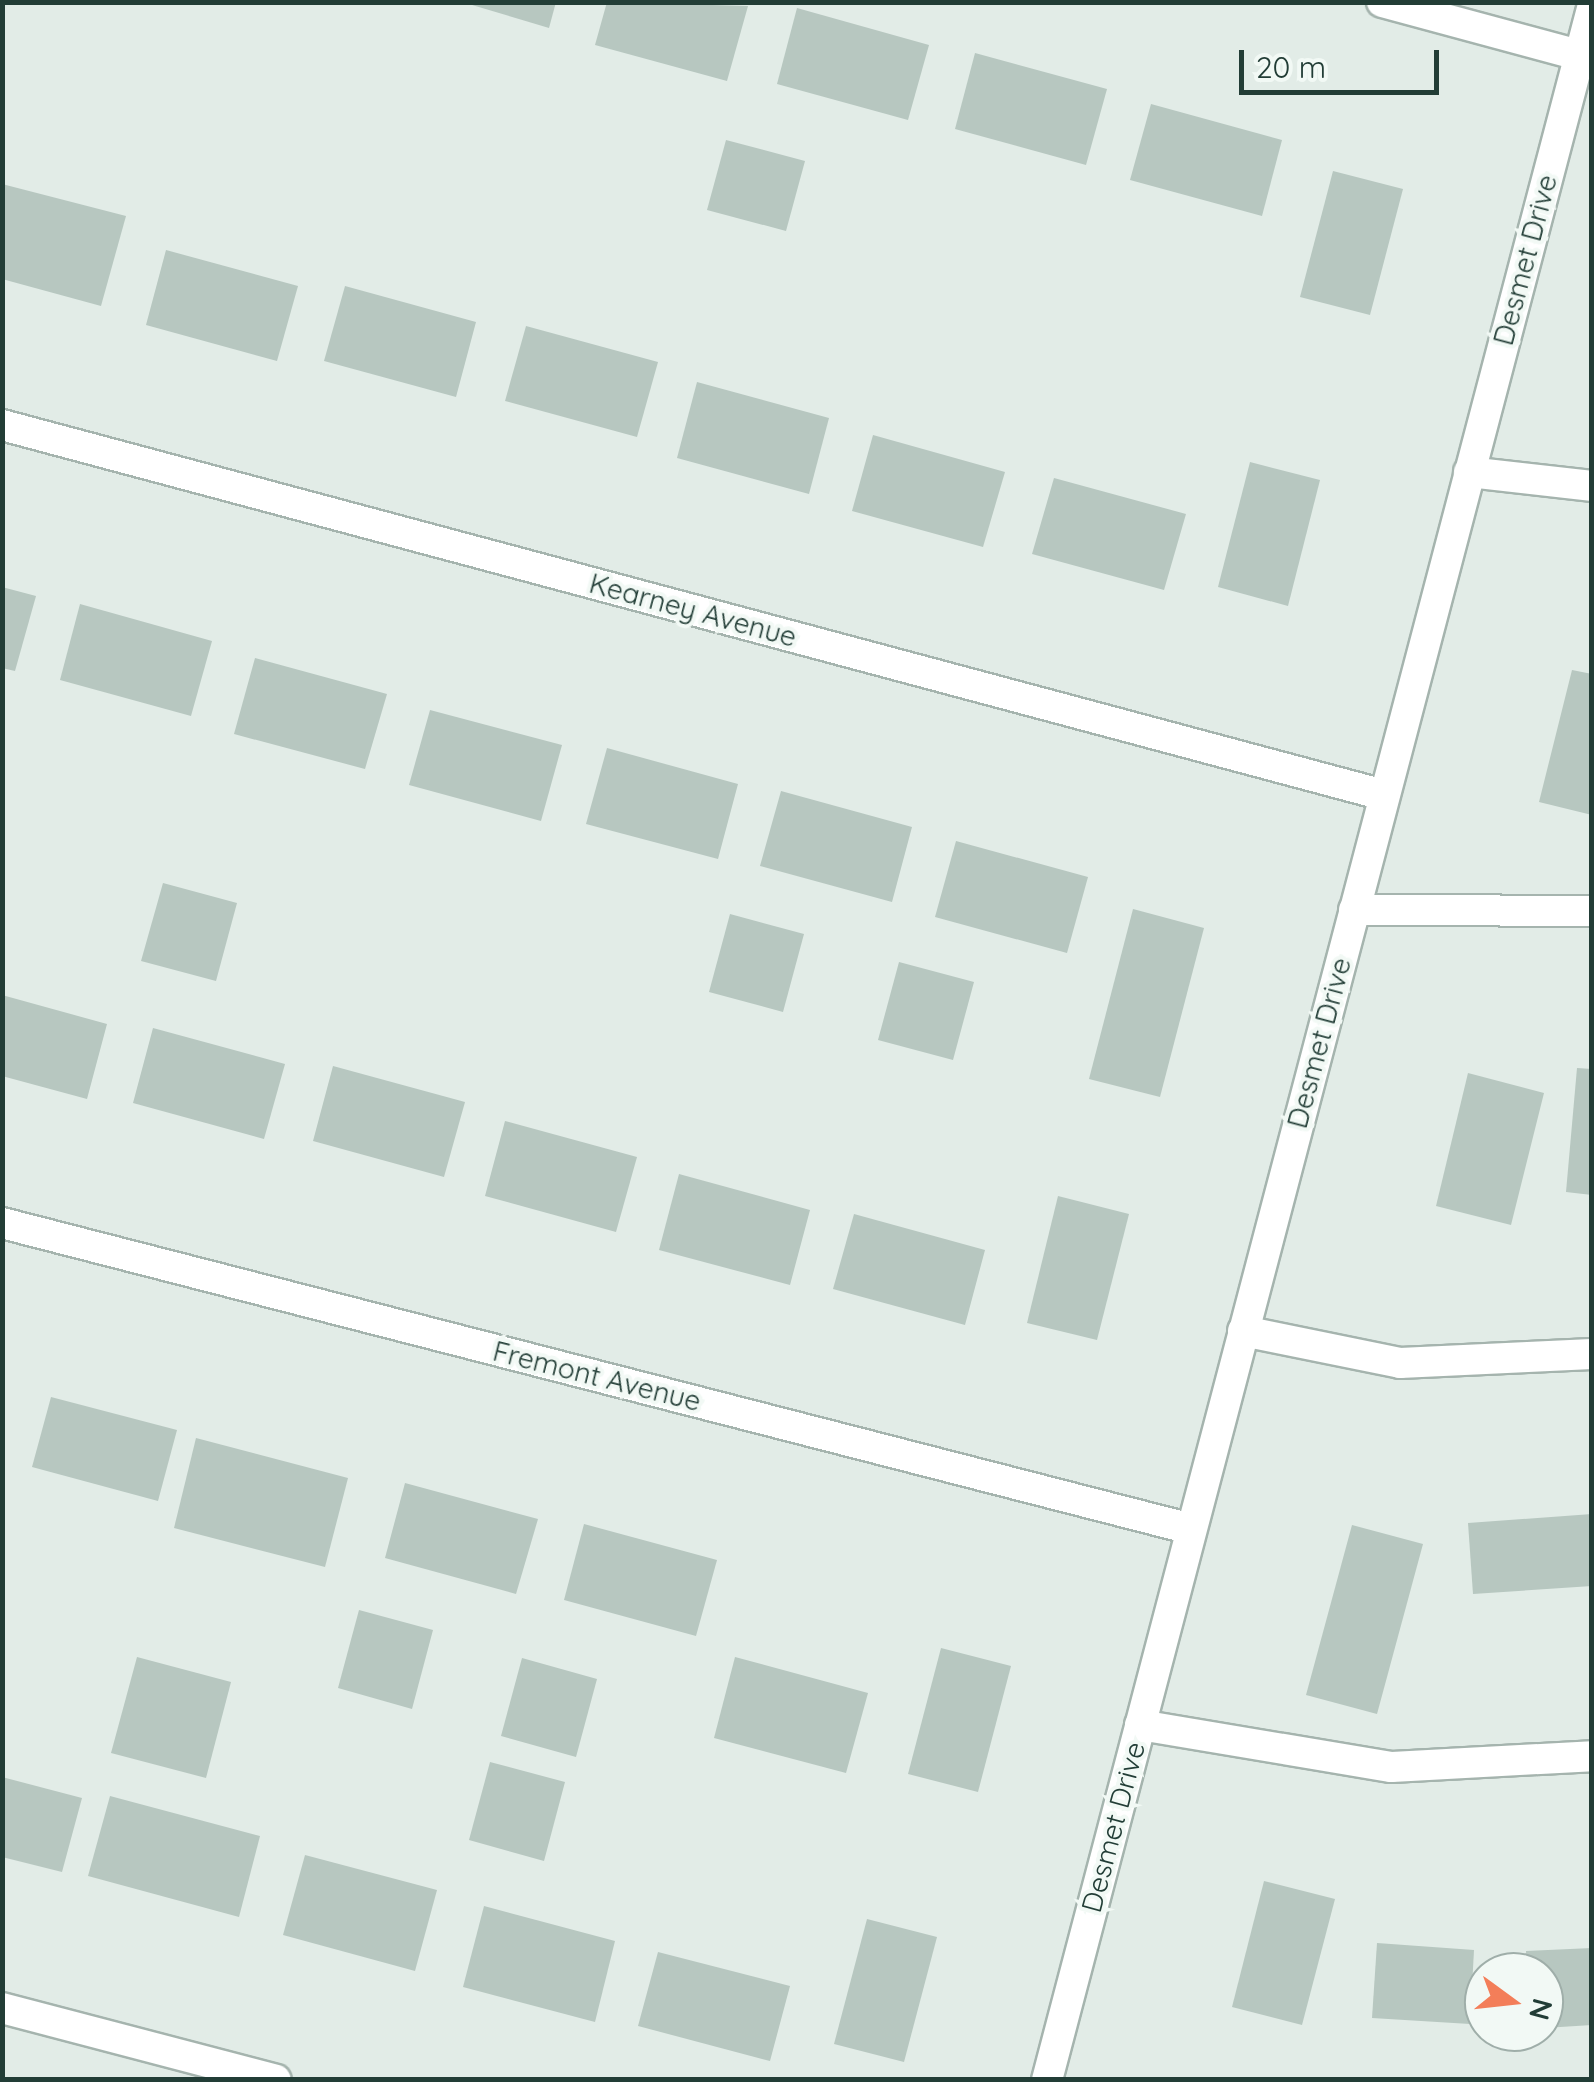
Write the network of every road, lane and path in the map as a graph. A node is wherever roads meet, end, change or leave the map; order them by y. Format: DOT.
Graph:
graph roads {
  1 [pos="1382,2"];
  2 [pos="1592,8"];
  3 [pos="1579,55"];
  4 [pos="2,425"];
  5 [pos="1468,472"];
  6 [pos="1592,486"];
  7 [pos="1384,796"];
  8 [pos="1354,910"];
  9 [pos="1592,911"];
  10 [pos="2,1223"];
  11 [pos="1243,1331"];
  12 [pos="1592,1354"];
  13 [pos="1191,1528"];
  14 [pos="1140,1725"];
  15 [pos="1592,1756"];
  16 [pos="2,2008"];
  17 [pos="276,2080"];
  18 [pos="1047,2080"];
  1 -- 3 [label="street"];
  2 -- 3 [label="street, Desmet Drive"];
  3 -- 5 [label="street, Desmet Drive"];
  4 -- 7 [label="street, Kearney Avenue"];
  5 -- 6 [label="street"];
  5 -- 7 [label="street, Desmet Drive"];
  7 -- 8 [label="street, Desmet Drive"];
  8 -- 9 [label="street"];
  8 -- 11 [label="street, Desmet Drive"];
  10 -- 13 [label="street, Fremont Avenue"];
  11 -- 12 [label="street"];
  11 -- 13 [label="street, Desmet Drive"];
  13 -- 14 [label="street, Desmet Drive"];
  14 -- 15 [label="street"];
  14 -- 18 [label="street, Desmet Drive"];
  16 -- 17 [label="street"];
}
